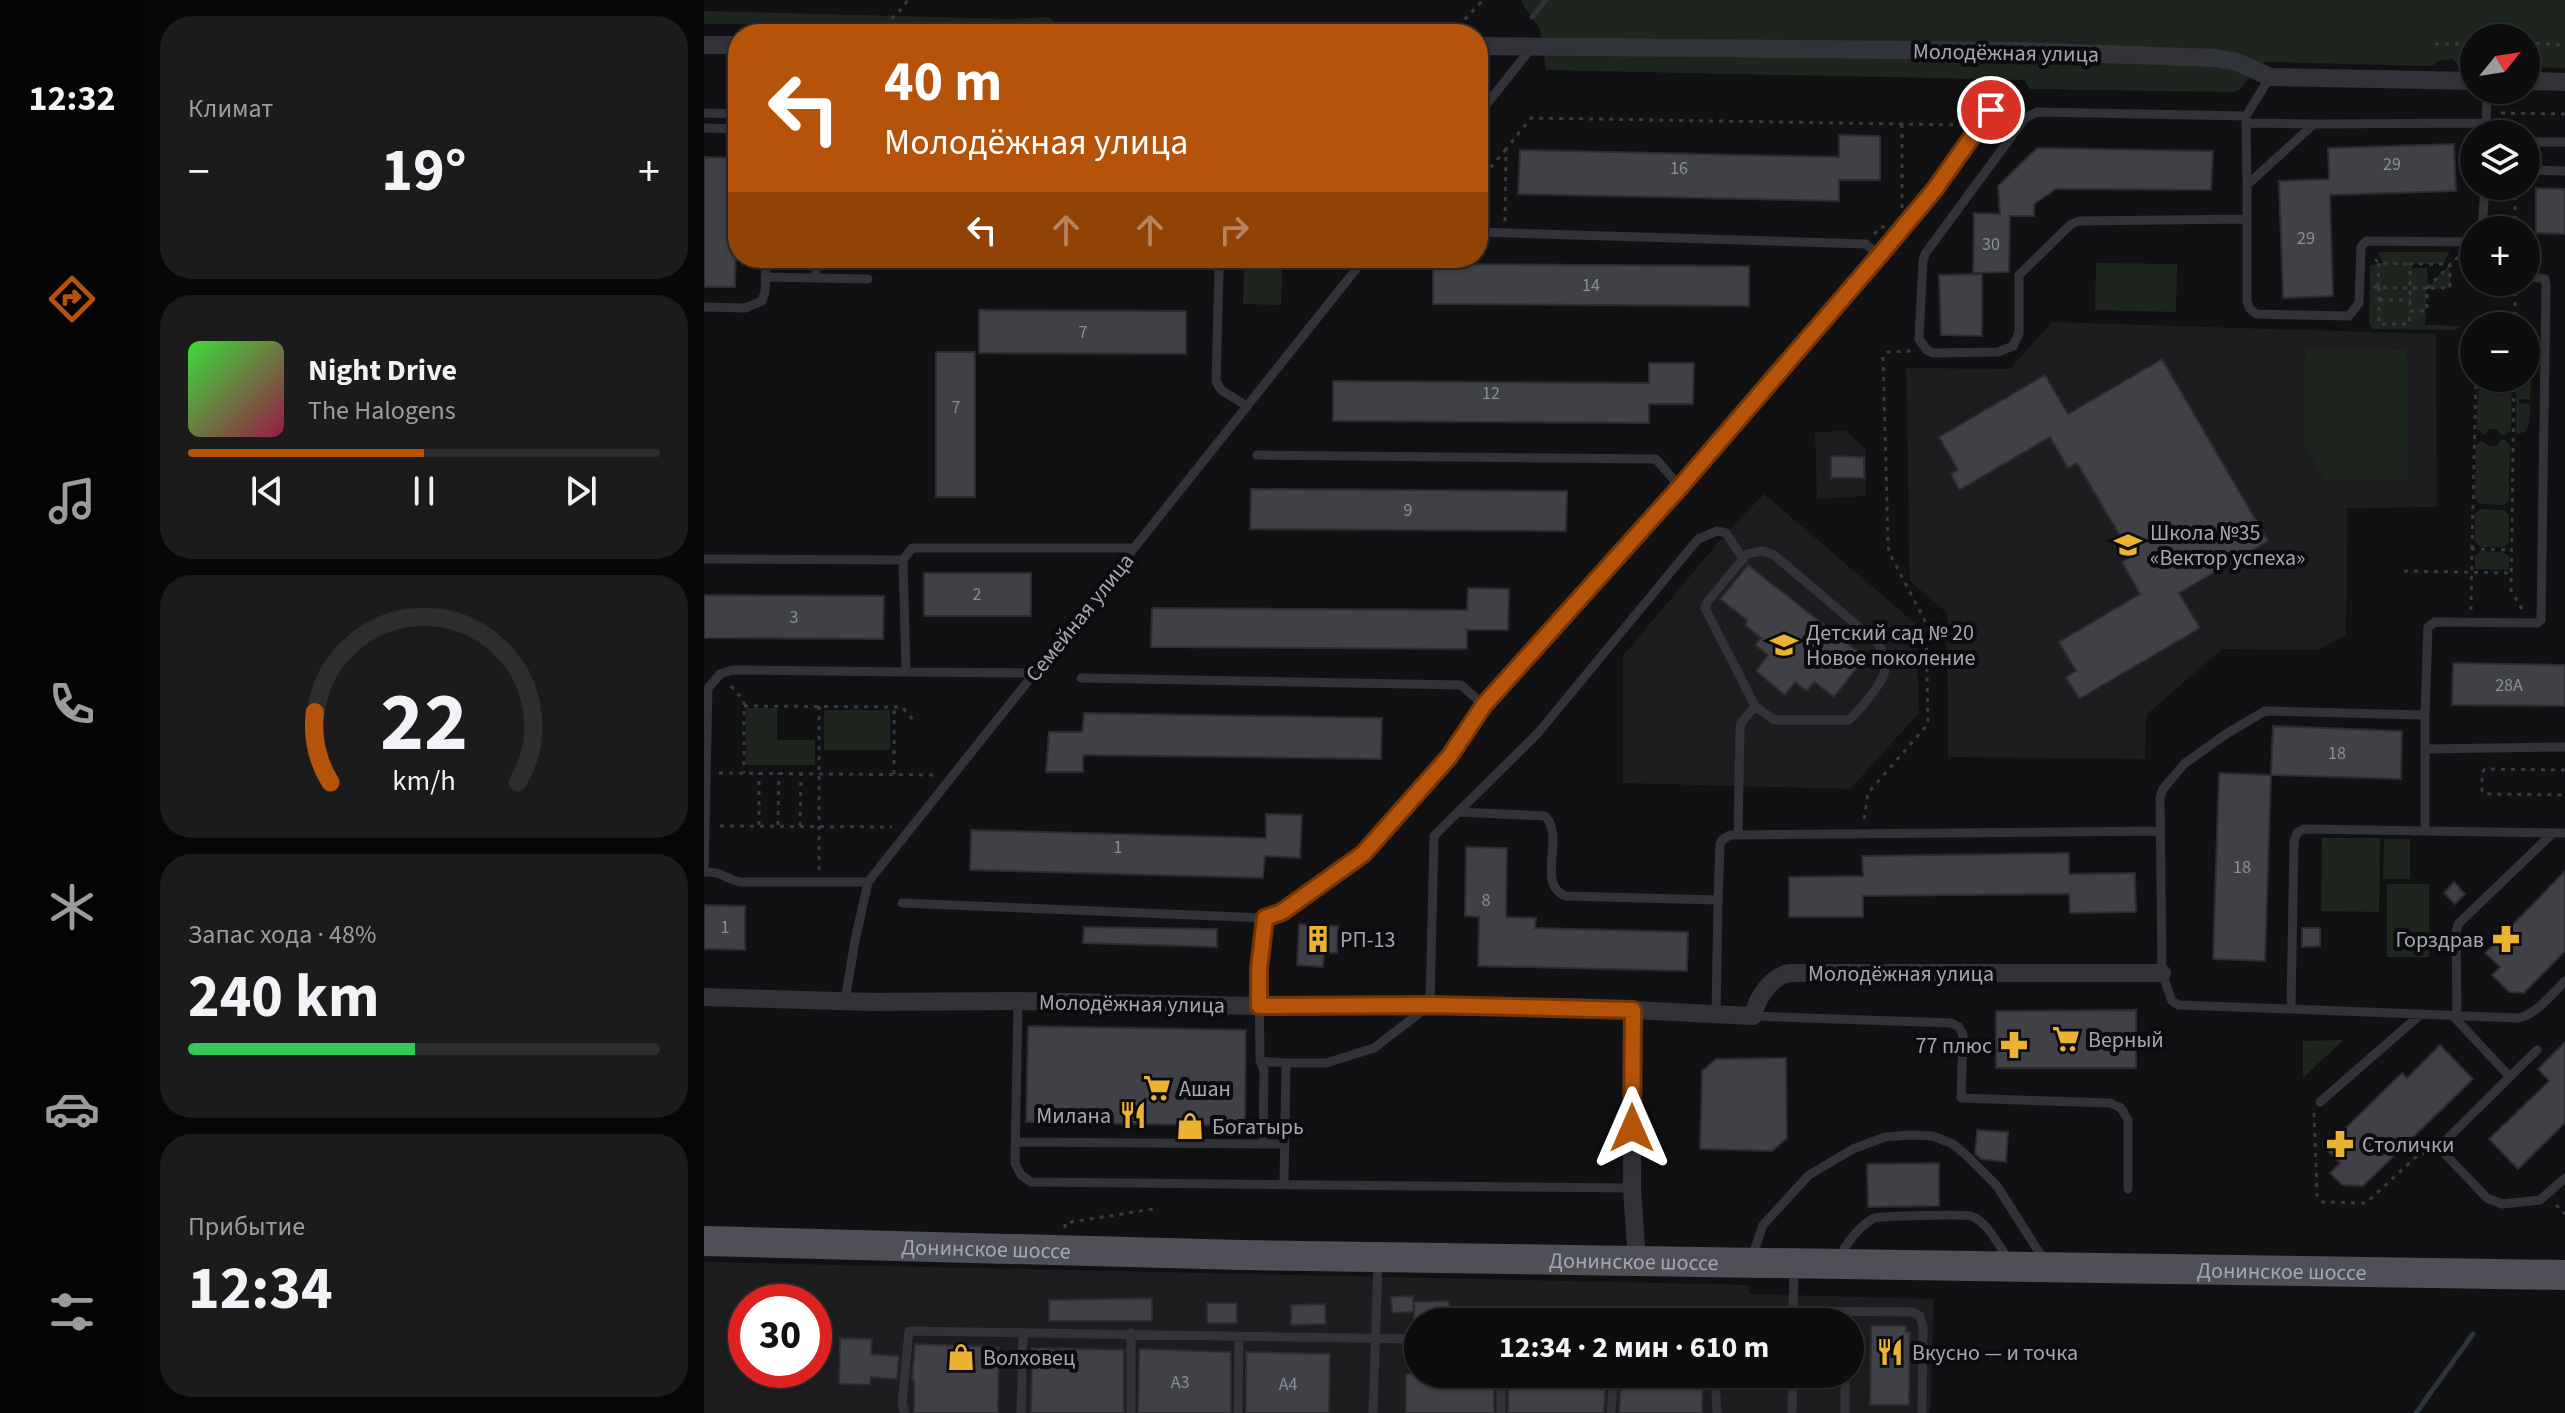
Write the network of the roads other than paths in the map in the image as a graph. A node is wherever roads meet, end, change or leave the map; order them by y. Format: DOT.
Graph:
graph roads {
  1 [pos="704,45"];
  2 [pos="728,45"];
  3 [pos="1534,45"];
  4 [pos="1488,46"];
  5 [pos="2270,77"];
  6 [pos="2460,81"];
  7 [pos="2540,81"];
  8 [pos="2565,82"];
  9 [pos="2005,90"];
  10 [pos="1488,103"];
  11 [pos="704,113"];
  12 [pos="728,114"];
  13 [pos="2246,120"];
  14 [pos="2460,123"];
  15 [pos="2314,124"];
  16 [pos="704,128"];
  17 [pos="728,129"];
  18 [pos="2540,142"];
  19 [pos="2565,142"];
  20 [pos="2540,170"];
  21 [pos="2565,171"];
  22 [pos="2247,185"];
  23 [pos="2247,219"];
  24 [pos="1488,232"];
  25 [pos="2460,242"];
  26 [pos="1879,256"];
  27 [pos="765,268"];
  28 [pos="816,268"];
  29 [pos="1218,268"];
  30 [pos="1357,268"];
  31 [pos="765,277"];
  32 [pos="2540,277"];
  33 [pos="816,278"];
  34 [pos="868,279"];
  35 [pos="704,307"];
  36 [pos="1247,406"];
  37 [pos="1257,455"];
  38 [pos="1680,487"];
  39 [pos="1134,548"];
  40 [pos="704,559"];
  41 [pos="1743,559"];
  42 [pos="903,560"];
  43 [pos="906,672"];
  44 [pos="1034,673"];
  45 [pos="1081,678"];
  46 [pos="1484,705"];
  47 [pos="1755,706"];
  48 [pos="2425,715"];
  49 [pos="2565,747"];
  50 [pos="2425,749"];
  51 [pos="1458,812"];
  52 [pos="705,823"];
  53 [pos="2160,831"];
  54 [pos="2425,831"];
  55 [pos="2553,833"];
  56 [pos="2565,833"];
  57 [pos="1738,835"];
  58 [pos="705,872"];
  59 [pos="868,882"];
  60 [pos="1718,900"];
  61 [pos="902,903"];
  62 [pos="1265,918"];
  63 [pos="2162,973"];
  64 [pos="2565,981"];
  65 [pos="704,997"];
  66 [pos="845,1000"];
  67 [pos="1018,1001"];
  68 [pos="1430,1005"];
  69 [pos="1259,1006"];
  70 [pos="2291,1009"];
  71 [pos="1633,1010"];
  72 [pos="1716,1014"];
  73 [pos="2421,1014"];
  74 [pos="1753,1016"];
  75 [pos="2455,1016"];
  76 [pos="2537,1050"];
  77 [pos="1260,1061"];
  78 [pos="1286,1063"];
  79 [pos="2510,1077"];
  80 [pos="2320,1102"];
  81 [pos="1016,1142"];
  82 [pos="1263,1144"];
  83 [pos="1284,1144"];
  84 [pos="2565,1178"];
  85 [pos="1284,1183"];
  86 [pos="1632,1188"];
  87 [pos="2128,1189"];
  88 [pos="704,1241"];
  89 [pos="1378,1257"];
  90 [pos="1637,1261"];
  91 [pos="1749,1264"];
  92 [pos="1794,1264"];
  93 [pos="1833,1265"];
  94 [pos="2012,1265"];
  95 [pos="2048,1266"];
  96 [pos="2565,1275"];
  97 [pos="1793,1308"];
  98 [pos="1864,1315"];
  99 [pos="1023,1332"];
  100 [pos="1131,1333"];
  101 [pos="1239,1337"];
  102 [pos="1377,1339"];
  103 [pos="1404,1339"];
  104 [pos="1501,1388"];
  105 [pos="1613,1388"];
  106 [pos="1716,1388"];
  107 [pos="1793,1388"];
  108 [pos="1845,1388"];
  109 [pos="905,1413"];
  110 [pos="1021,1413"];
  111 [pos="1131,1413"];
  112 [pos="1238,1413"];
  113 [pos="1373,1413"];
  114 [pos="1501,1413"];
  115 [pos="1611,1413"];
  116 [pos="1717,1413"];
  117 [pos="1792,1413"];
  118 [pos="1845,1413"];
  119 [pos="1922,1413"];
  1 -- 2 [label="street"];
  3 -- 4 [label="street"];
  3 -- 5 [label="street, Молодёжная улица"];
  3 -- 10 [label="lane"];
  5 -- 6 [label="street, Молодёжная улица"];
  5 -- 13 [label="lane"];
  7 -- 8 [label="street"];
  9 -- 26 [label="lane"];
  11 -- 12 [label="lane"];
  13 -- 15 [label="lane"];
  13 -- 22 [label="lane"];
  13 -- 23 [label="lane"];
  14 -- 15 [label="lane"];
  15 -- 22 [label="lane"];
  16 -- 17 [label="lane"];
  18 -- 19 [label="lane"];
  20 -- 21 [label="lane"];
  22 -- 23 [label="lane"];
  23 -- 25 [label="lane"];
  24 -- 26 [label="lane"];
  26 -- 38 [label="lane"];
  27 -- 31 [label="lane"];
  28 -- 33 [label="lane"];
  29 -- 36 [label="lane"];
  30 -- 36 [label="lane, Семейная улица"];
  31 -- 33 [label="lane"];
  31 -- 35 [label="lane"];
  32 -- 48 [label="lane"];
  33 -- 34 [label="lane"];
  36 -- 39 [label="lane, Семейная улица"];
  37 -- 38 [label="lane"];
  38 -- 46 [label="lane"];
  39 -- 42 [label="lane"];
  39 -- 44 [label="lane, Семейная улица"];
  40 -- 42 [label="lane"];
  41 -- 47 [label="lane"];
  41 -- 47 [label="lane"];
  41 -- 51 [label="lane"];
  42 -- 43 [label="lane"];
  43 -- 44 [label="lane"];
  43 -- 52 [label="lane"];
  44 -- 59 [label="lane, Семейная улица"];
  45 -- 46 [label="lane"];
  46 -- 62 [label="lane"];
  47 -- 57 [label="lane"];
  48 -- 50 [label="lane"];
  48 -- 53 [label="lane"];
  49 -- 50 [label="lane"];
  50 -- 54 [label="lane"];
  51 -- 60 [label="lane"];
  51 -- 68 [label="lane"];
  52 -- 58 [label="lane"];
  53 -- 57 [label="lane"];
  53 -- 63 [label="lane"];
  54 -- 55 [label="lane"];
  54 -- 70 [label="lane"];
  55 -- 56 [label="lane"];
  55 -- 75 [label="lane"];
  57 -- 60 [label="lane"];
  58 -- 59 [label="lane"];
  59 -- 66 [label="lane, Семейная улица"];
  60 -- 72 [label="lane"];
  61 -- 62 [label="lane"];
  62 -- 69 [label="lane"];
  63 -- 70 [label="lane"];
  63 -- 74 [label="street, Молодёжная улица"];
  64 -- 75 [label="lane"];
  65 -- 66 [label="street, Молодёжная улица"];
  66 -- 67 [label="street, Молодёжная улица"];
  67 -- 69 [label="street, Молодёжная улица"];
  67 -- 81 [label="lane"];
  68 -- 69 [label="street, Молодёжная улица"];
  68 -- 71 [label="street, Молодёжная улица"];
  68 -- 78 [label="lane"];
  69 -- 77 [label="lane"];
  70 -- 73 [label="lane"];
  71 -- 72 [label="street, Молодёжная улица"];
  71 -- 86 [label="street"];
  72 -- 74 [label="street, Молодёжная улица"];
  73 -- 75 [label="lane"];
  73 -- 80 [label="lane"];
  74 -- 87 [label="lane"];
  75 -- 79 [label="lane"];
  76 -- 79 [label="lane"];
  77 -- 78 [label="lane"];
  77 -- 82 [label="lane"];
  78 -- 83 [label="lane"];
  79 -- 84 [label="lane"];
  81 -- 82 [label="lane"];
  81 -- 85 [label="lane"];
  82 -- 83 [label="lane"];
  83 -- 85 [label="lane"];
  85 -- 86 [label="lane"];
  86 -- 90 [label="street"];
  88 -- 89 [label="main road, Донинское шоссе"];
  89 -- 90 [label="main road, Донинское шоссе"];
  89 -- 102 [label="lane"];
  90 -- 91 [label="main road, Донинское шоссе"];
  91 -- 92 [label="main road, Донинское шоссе"];
  91 -- 95 [label="lane"];
  92 -- 93 [label="main road, Донинское шоссе"];
  92 -- 97 [label="lane"];
  93 -- 94 [label="main road, Донинское шоссе"];
  93 -- 94 [label="lane"];
  94 -- 95 [label="main road, Донинское шоссе"];
  95 -- 96 [label="main road, Донинское шоссе"];
  98 -- 119 [label="lane"];
  99 -- 100 [label="lane"];
  99 -- 109 [label="lane"];
  99 -- 110 [label="lane"];
  100 -- 101 [label="lane"];
  100 -- 111 [label="lane"];
  101 -- 102 [label="lane"];
  101 -- 112 [label="lane"];
  102 -- 103 [label="lane"];
  102 -- 113 [label="lane"];
  104 -- 114 [label="lane"];
  105 -- 115 [label="lane"];
  106 -- 116 [label="lane"];
  107 -- 117 [label="lane"];
  108 -- 118 [label="lane"];
}
